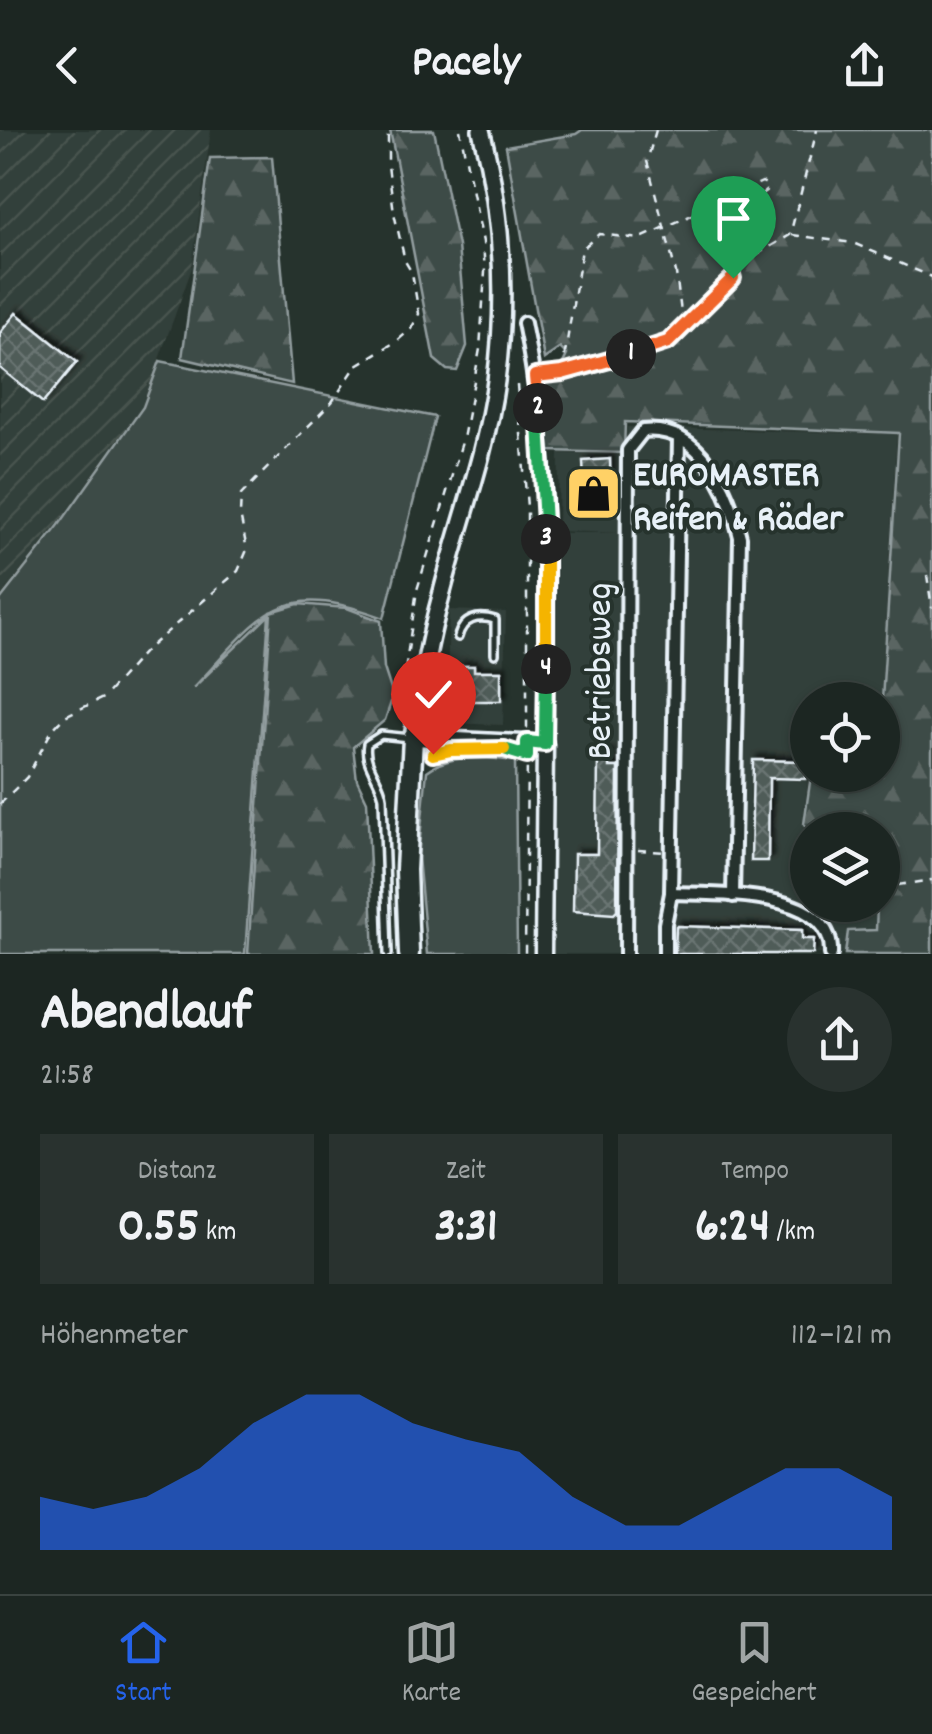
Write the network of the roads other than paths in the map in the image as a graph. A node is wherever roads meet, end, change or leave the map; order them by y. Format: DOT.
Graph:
graph roads {
  1 [pos="482,130"];
  2 [pos="524,322"];
  3 [pos="679,438"];
  4 [pos="458,637"];
  5 [pos="496,654"];
  6 [pos="409,743"];
  7 [pos="545,744"];
  8 [pos="671,893"];
  9 [pos="734,896"];
  10 [pos="388,954"];
  11 [pos="409,954"];
  12 [pos="543,954"];
  13 [pos="626,954"];
  14 [pos="665,954"];
  15 [pos="831,954"];
  1 -- 6 [label="main road"];
  2 -- 7 [label="street"];
  3 -- 8 [label="street, Betriebsweg"];
  3 -- 9 [label="street"];
  3 -- 13 [label="street, Betriebsweg"];
  4 -- 5 [label="lane"];
  6 -- 7 [label="main road"];
  6 -- 10 [label="lane"];
  6 -- 11 [label="highway"];
  7 -- 12 [label="main road"];
  8 -- 9 [label="street"];
  8 -- 14 [label="street, Betriebsweg"];
  9 -- 15 [label="street"];
}
